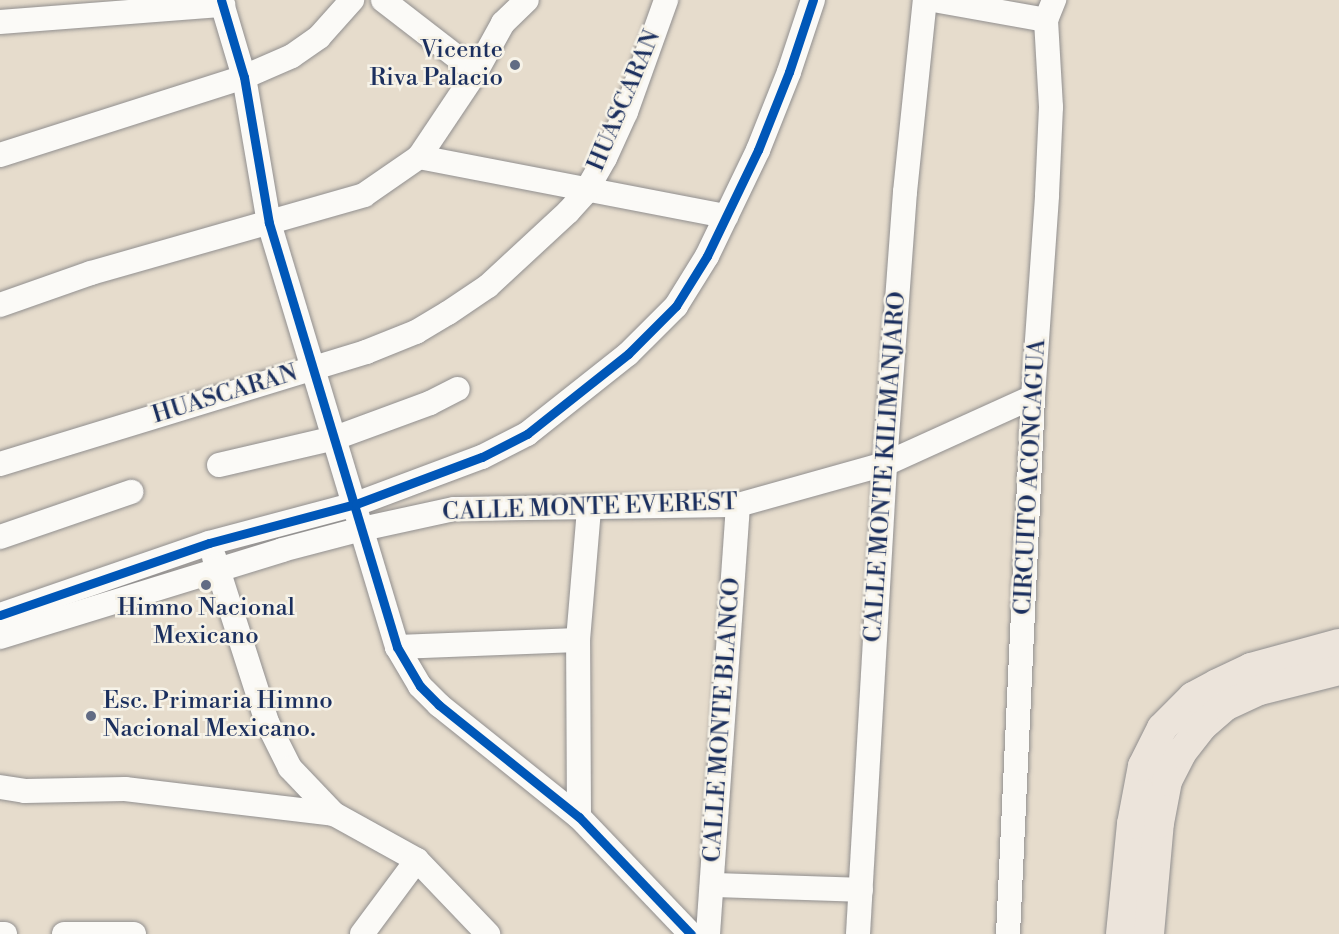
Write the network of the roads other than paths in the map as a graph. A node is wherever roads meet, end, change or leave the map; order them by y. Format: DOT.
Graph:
graph roads {
  1 [pos="352,0"];
  2 [pos="383,0"];
  3 [pos="527,0"];
  4 [pos="666,0"];
  5 [pos="813,0"];
  6 [pos="925,0"];
  7 [pos="934,0"];
  8 [pos="222,2"];
  9 [pos="1050,10"];
  10 [pos="0,22"];
  11 [pos="476,72"];
  12 [pos="244,77"];
  13 [pos="0,155"];
  14 [pos="419,157"];
  15 [pos="587,189"];
  16 [pos="726,216"];
  17 [pos="269,223"];
  18 [pos="0,305"];
  19 [pos="313,368"];
  20 [pos="458,389"];
  21 [pos="1033,397"];
  22 [pos="335,438"];
  23 [pos="0,464"];
  24 [pos="219,465"];
  25 [pos="885,465"];
  26 [pos="131,492"];
  27 [pos="356,504"];
  28 [pos="738,505"];
  29 [pos="589,508"];
  30 [pos="362,529"];
  31 [pos="0,537"];
  32 [pos="209,543"];
  33 [pos="218,571"];
  34 [pos="0,615"];
  35 [pos="0,637"];
  36 [pos="578,640"];
  37 [pos="1339,644"];
  38 [pos="397,647"];
  39 [pos="1339,670"];
  40 [pos="0,787"];
  41 [pos="334,814"];
  42 [pos="579,817"];
  43 [pos="417,860"];
  44 [pos="712,885"];
  45 [pos="861,890"];
  46 [pos="0,934"];
  47 [pos="5,934"];
  48 [pos="64,934"];
  49 [pos="106,934"];
  50 [pos="134,934"];
  51 [pos="362,934"];
  52 [pos="488,934"];
  53 [pos="692,934"];
  54 [pos="708,934"];
  55 [pos="858,934"];
  56 [pos="1008,934"];
  57 [pos="1121,934"];
  58 [pos="1149,934"];
  1 -- 12 [label="street"];
  2 -- 11 [label="street"];
  3 -- 11 [label="street"];
  4 -- 15 [label="street, HUASCARAN"];
  5 -- 16 [label="street"];
  6 -- 25 [label="street, CALLE MONTE KILIMANJARO"];
  7 -- 9 [label="street"];
  8 -- 10 [label="street"];
  8 -- 12 [label="street"];
  9 -- 21 [label="street, CIRCUITO ACONCAGUA"];
  11 -- 14 [label="street"];
  12 -- 13 [label="street"];
  12 -- 17 [label="street"];
  14 -- 15 [label="street"];
  14 -- 17 [label="street"];
  15 -- 16 [label="street"];
  15 -- 19 [label="street, HUASCARAN"];
  16 -- 27 [label="street"];
  17 -- 18 [label="street"];
  17 -- 19 [label="street"];
  19 -- 22 [label="street"];
  19 -- 23 [label="street, HUASCARAN"];
  20 -- 22 [label="street"];
  21 -- 25 [label="street, CALLE MONTE EVEREST"];
  21 -- 56 [label="street, CIRCUITO ACONCAGUA"];
  22 -- 24 [label="street"];
  22 -- 27 [label="street"];
  25 -- 28 [label="street, CALLE MONTE EVEREST"];
  25 -- 45 [label="street, CALLE MONTE KILIMANJARO"];
  26 -- 31 [label="street"];
  27 -- 30 [label="street"];
  27 -- 32 [label="street"];
  28 -- 29 [label="street, CALLE MONTE EVEREST"];
  28 -- 44 [label="street, CALLE MONTE BLANCO"];
  29 -- 30 [label="street, CALLE MONTE EVEREST"];
  29 -- 36 [label="street"];
  30 -- 33 [label="street, CALLE MONTE EVEREST"];
  30 -- 38 [label="street"];
  32 -- 33 [label="street"];
  32 -- 34 [label="street"];
  33 -- 35 [label="street, CALLE MONTE EVEREST"];
  33 -- 41 [label="street"];
  36 -- 38 [label="street"];
  36 -- 42 [label="street"];
  37 -- 57 [label="main road"];
  38 -- 42 [label="street"];
  39 -- 58 [label="main road"];
  40 -- 41 [label="street"];
  41 -- 43 [label="street"];
  42 -- 53 [label="street"];
  43 -- 51 [label="street"];
  43 -- 52 [label="street"];
  44 -- 45 [label="street"];
  44 -- 54 [label="street, CALLE MONTE BLANCO"];
  45 -- 55 [label="street, CALLE MONTE KILIMANJARO"];
  46 -- 47 [label="street"];
  48 -- 49 [label="street"];
  49 -- 50 [label="street"];
}
